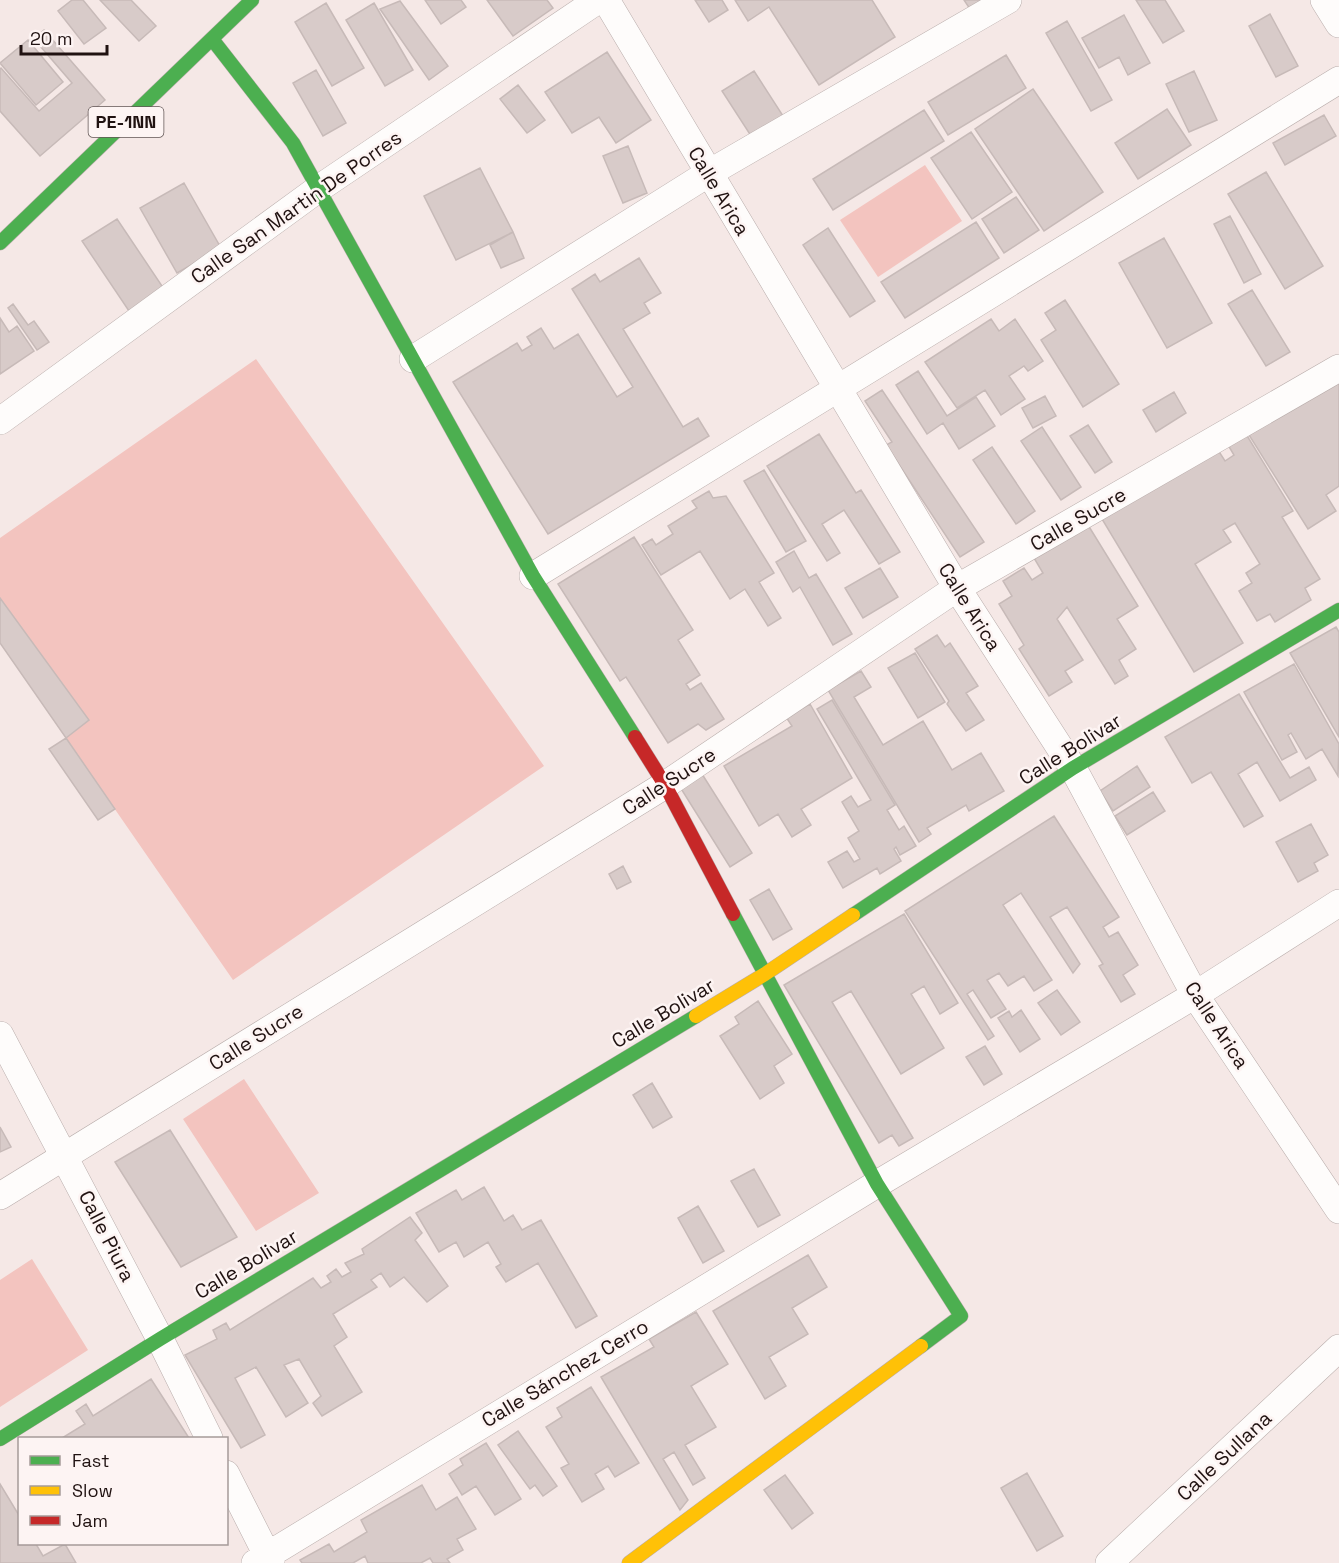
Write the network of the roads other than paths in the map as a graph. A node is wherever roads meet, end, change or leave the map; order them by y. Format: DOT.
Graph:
graph roads {
  1 [pos="252,0"];
  2 [pos="598,0"];
  3 [pos="606,0"];
  4 [pos="1008,0"];
  5 [pos="1324,0"];
  6 [pos="1339,24"];
  7 [pos="212,39"];
  8 [pos="1339,80"];
  9 [pos="709,173"];
  10 [pos="318,189"];
  11 [pos="0,243"];
  12 [pos="412,359"];
  13 [pos="1339,368"];
  14 [pos="836,388"];
  15 [pos="0,421"];
  16 [pos="533,576"];
  17 [pos="957,588"];
  18 [pos="1339,610"];
  19 [pos="1073,768"];
  20 [pos="665,785"];
  21 [pos="1339,903"];
  22 [pos="765,974"];
  23 [pos="1195,995"];
  24 [pos="0,1035"];
  25 [pos="65,1155"];
  26 [pos="877,1184"];
  27 [pos="0,1196"];
  28 [pos="1339,1210"];
  29 [pos="160,1339"];
  30 [pos="1339,1348"];
  31 [pos="209,1437"];
  32 [pos="0,1439"];
  33 [pos="228,1479"];
  34 [pos="264,1560"];
  35 [pos="629,1563"];
  36 [pos="1109,1563"];
  1 -- 7 [label="main road, PE-1NN"];
  2 -- 10 [label="street, Calle San Martin De Porres"];
  3 -- 9 [label="street, Calle Arica"];
  4 -- 9 [label="street"];
  5 -- 6 [label="street"];
  7 -- 10 [label="main road"];
  7 -- 11 [label="main road, PE-1NN"];
  8 -- 14 [label="street"];
  9 -- 12 [label="street"];
  9 -- 14 [label="street, Calle Arica"];
  10 -- 12 [label="main road"];
  10 -- 15 [label="street, Calle San Martin De Porres"];
  12 -- 16 [label="main road"];
  13 -- 17 [label="street, Calle Sucre"];
  14 -- 16 [label="street"];
  14 -- 17 [label="street, Calle Arica"];
  16 -- 20 [label="main road"];
  17 -- 19 [label="street, Calle Arica"];
  17 -- 20 [label="street, Calle Sucre"];
  18 -- 19 [label="main road, Calle Bolivar"];
  19 -- 22 [label="main road, Calle Bolivar"];
  19 -- 23 [label="street, Calle Arica"];
  20 -- 22 [label="main road"];
  20 -- 25 [label="street, Calle Sucre"];
  21 -- 23 [label="street, Calle Sánchez Cerro"];
  22 -- 26 [label="main road"];
  22 -- 29 [label="main road, Calle Bolivar"];
  23 -- 26 [label="street, Calle Sánchez Cerro"];
  23 -- 28 [label="street, Calle Arica"];
  24 -- 25 [label="street, Calle Piura"];
  25 -- 27 [label="street, Calle Sucre"];
  25 -- 29 [label="street, Calle Piura"];
  26 -- 34 [label="street, Calle Sánchez Cerro"];
  26 -- 35 [label="main road"];
  29 -- 31 [label="street, Calle Piura"];
  29 -- 32 [label="main road, Calle Bolivar"];
  30 -- 36 [label="street, Calle Sullana"];
  33 -- 34 [label="street"];
}
